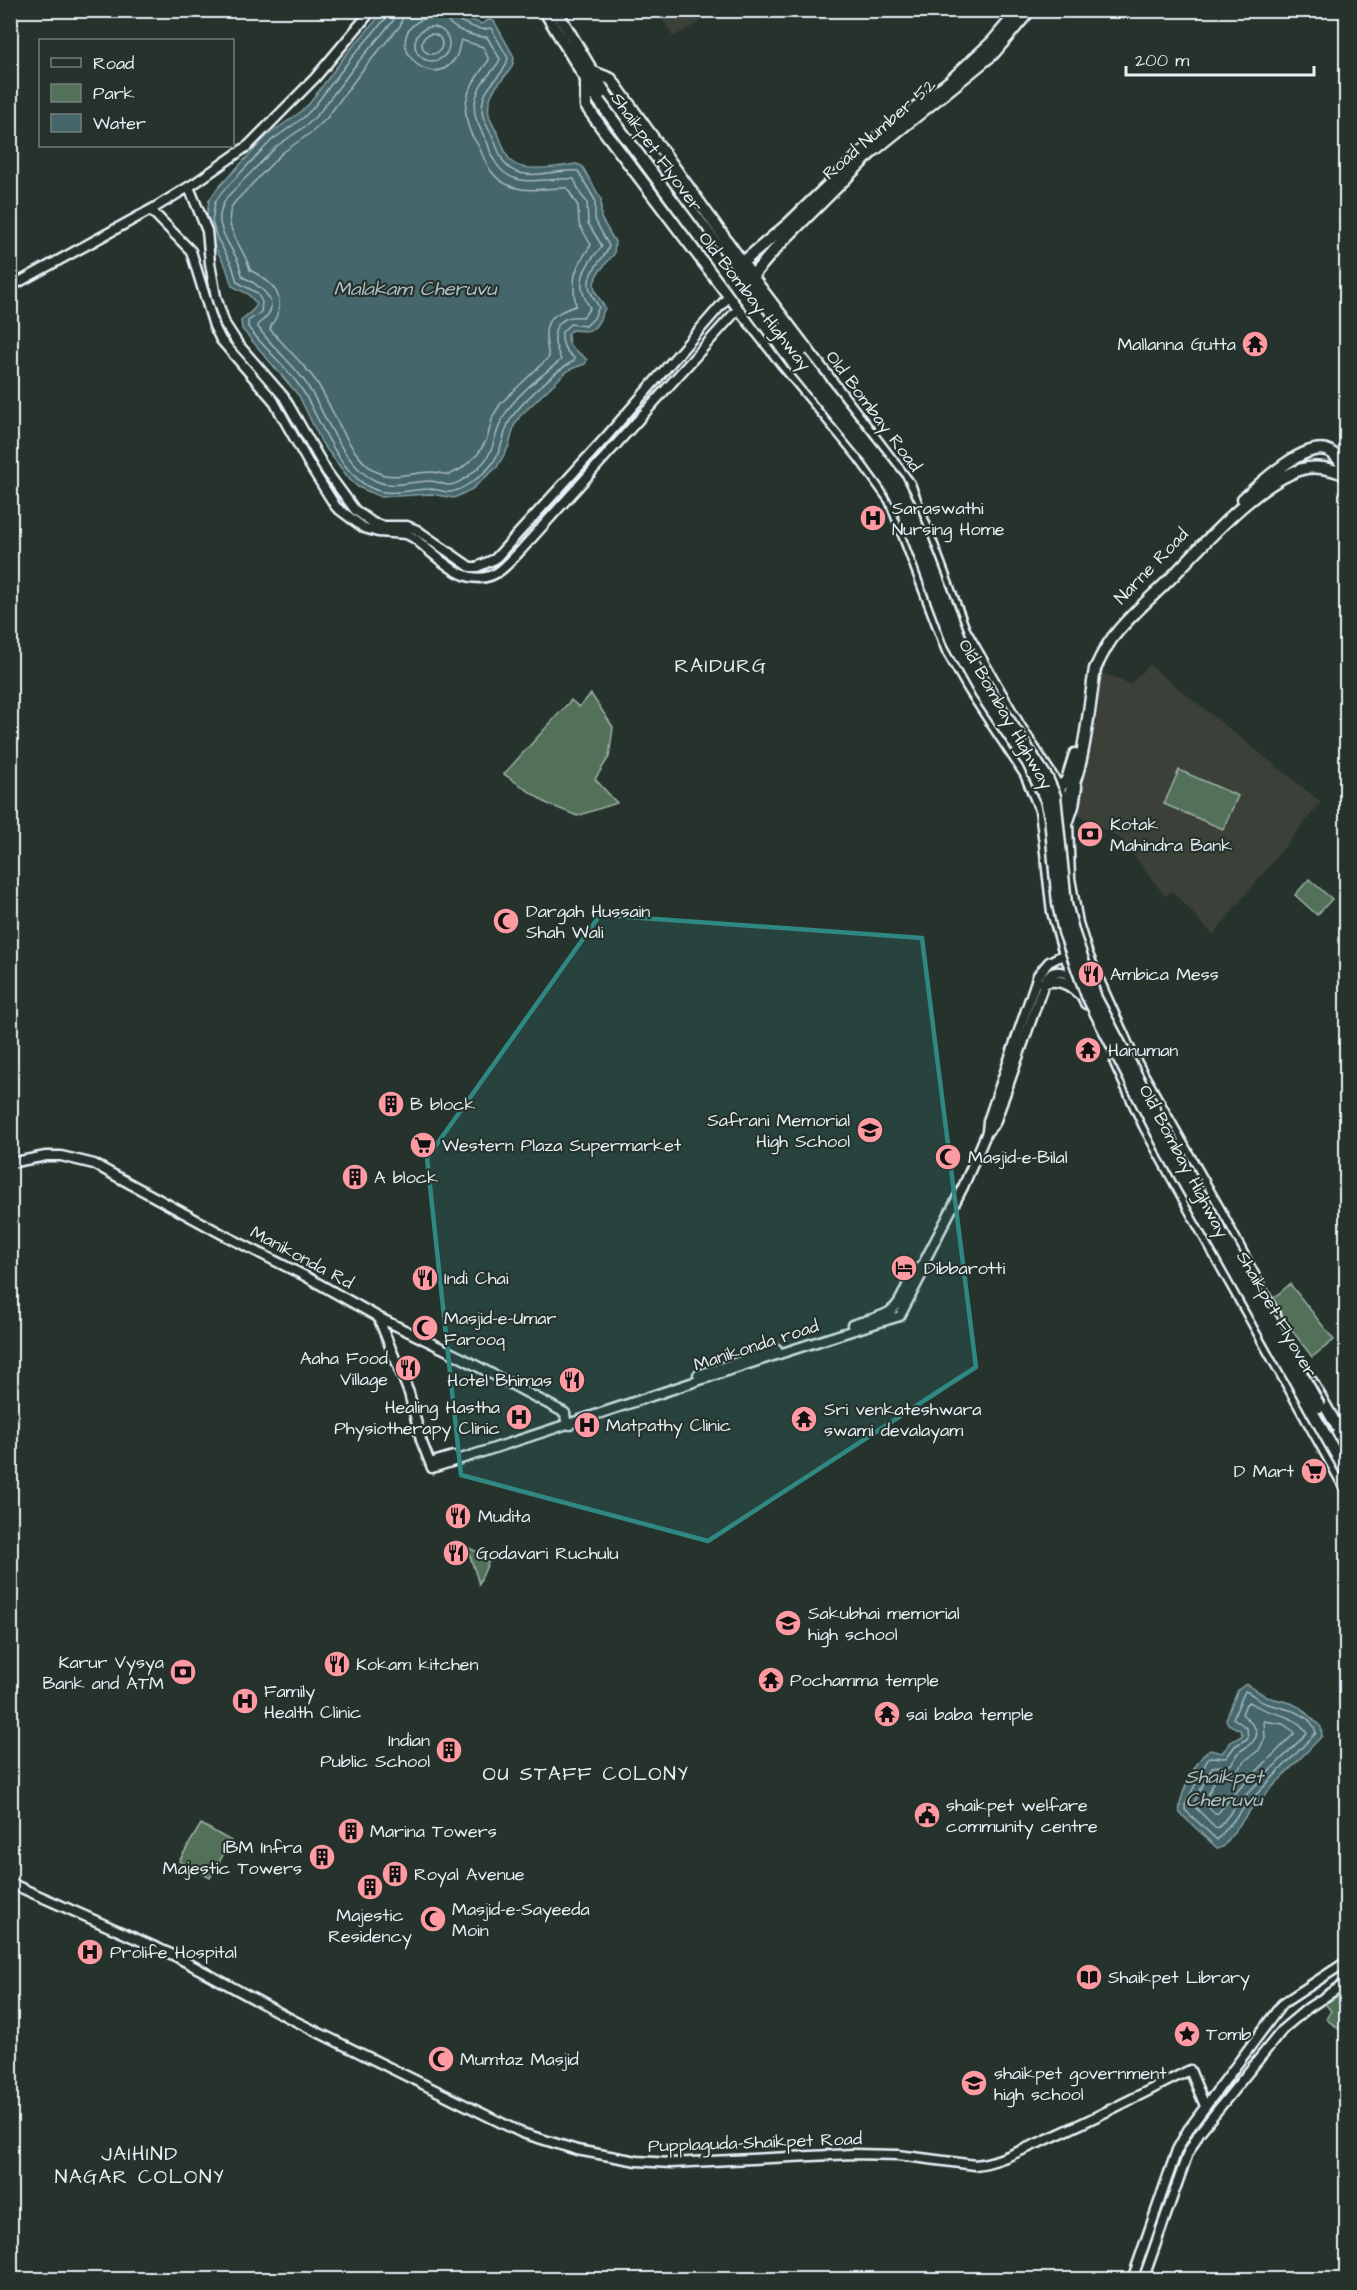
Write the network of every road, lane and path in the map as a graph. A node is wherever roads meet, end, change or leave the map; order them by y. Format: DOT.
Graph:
graph roads {
  1 [pos="372,10"];
  2 [pos="544,10"];
  3 [pos="556,10"];
  4 [pos="1019,10"];
  5 [pos="1030,10"];
  6 [pos="589,76"];
  7 [pos="603,98"];
  8 [pos="189,187"];
  9 [pos="151,210"];
  10 [pos="209,251"];
  11 [pos="193,257"];
  12 [pos="742,262"];
  13 [pos="752,276"];
  14 [pos="10,287"];
  15 [pos="729,296"];
  16 [pos="739,308"];
  17 [pos="225,324"];
  18 [pos="214,326"];
  19 [pos="1347,473"];
  20 [pos="371,526"];
  21 [pos="415,534"];
  22 [pos="1076,781"];
  23 [pos="1059,788"];
  24 [pos="1064,802"];
  25 [pos="1041,810"];
  26 [pos="1067,823"];
  27 [pos="1086,952"];
  28 [pos="1065,954"];
  29 [pos="1074,979"];
  30 [pos="1043,983"];
  31 [pos="1082,996"];
  32 [pos="987,1132"];
  33 [pos="10,1163"];
  34 [pos="1234,1238"];
  35 [pos="1212,1248"];
  36 [pos="910,1288"];
  37 [pos="378,1317"];
  38 [pos="568,1423"];
  39 [pos="1347,1442"];
  40 [pos="1347,1455"];
  41 [pos="1347,1472"];
  42 [pos="1347,1488"];
  43 [pos="10,1883"];
  44 [pos="1347,1962"];
  45 [pos="1347,1983"];
  46 [pos="1204,2106"];
  47 [pos="1215,2113"];
  48 [pos="1132,2280"];
  49 [pos="1143,2280"];
  1 -- 8 [label="street"];
  2 -- 6 [label="main road, Old Bombay Highway"];
  3 -- 6 [label="main road, Old Bombay Road"];
  4 -- 12 [label="main road, Road Number 52"];
  5 -- 13 [label="main road, Road Number 52"];
  6 -- 7 [label="main road, Shaikpet Flyover"];
  6 -- 12 [label="main road, Old Bombay Road"];
  6 -- 15 [label="main road, Old Bombay Highway"];
  7 -- 40 [label="main road, Shaikpet Flyover, bridge"];
  7 -- 41 [label="main road, Shaikpet Flyover, bridge"];
  8 -- 9 [label="street"];
  8 -- 10 [label="street"];
  9 -- 11 [label="street"];
  9 -- 14 [label="street"];
  10 -- 11 [label="street"];
  10 -- 17 [label="street"];
  11 -- 18 [label="street"];
  12 -- 13 [label="main road, Old Bombay Road"];
  13 -- 23 [label="main road, Old Bombay Road"];
  15 -- 16 [label="main road, Old Bombay Highway"];
  15 -- 21 [label="street"];
  16 -- 21 [label="street"];
  16 -- 25 [label="main road, Old Bombay Highway"];
  17 -- 18 [label="street"];
  17 -- 20 [label="street"];
  18 -- 20 [label="street"];
  19 -- 22 [label="main road, Narne Road"];
  19 -- 23 [label="main road, Narne Road"];
  20 -- 21 [label="street"];
  22 -- 24 [label="main road, Narne Road"];
  22 -- 26 [label="main road"];
  23 -- 24 [label="main road, Old Bombay Road"];
  24 -- 25 [label="main road"];
  24 -- 26 [label="main road, Old Bombay Road"];
  25 -- 28 [label="main road, Old Bombay Highway"];
  26 -- 27 [label="main road, Old Bombay Road"];
  27 -- 34 [label="main road, Old Bombay Highway"];
  28 -- 29 [label="main road, Old Bombay Highway"];
  28 -- 32 [label="street, Manikonda road"];
  29 -- 30 [label="street"];
  29 -- 31 [label="main road, Old Bombay Highway"];
  30 -- 31 [label="main road"];
  30 -- 32 [label="street, Manikonda road"];
  31 -- 35 [label="main road, Old Bombay Highway"];
  32 -- 36 [label="street, Manikonda road"];
  33 -- 37 [label="street, Manikonda Rd"];
  34 -- 35 [label="main road"];
  34 -- 39 [label="main road, Old Bombay Highway"];
  35 -- 42 [label="main road, Old Bombay Highway"];
  36 -- 38 [label="street, Manikonda road"];
  36 -- 38 [label="street, Manikonda road"];
  37 -- 38 [label="street, Manikonda Rd"];
  37 -- 38 [label="street"];
  43 -- 46 [label="street, Pupplaguda-Shaikpet Road"];
  44 -- 46 [label="street"];
  45 -- 47 [label="street"];
  46 -- 47 [label="street"];
  46 -- 48 [label="street"];
  47 -- 49 [label="street"];
}
